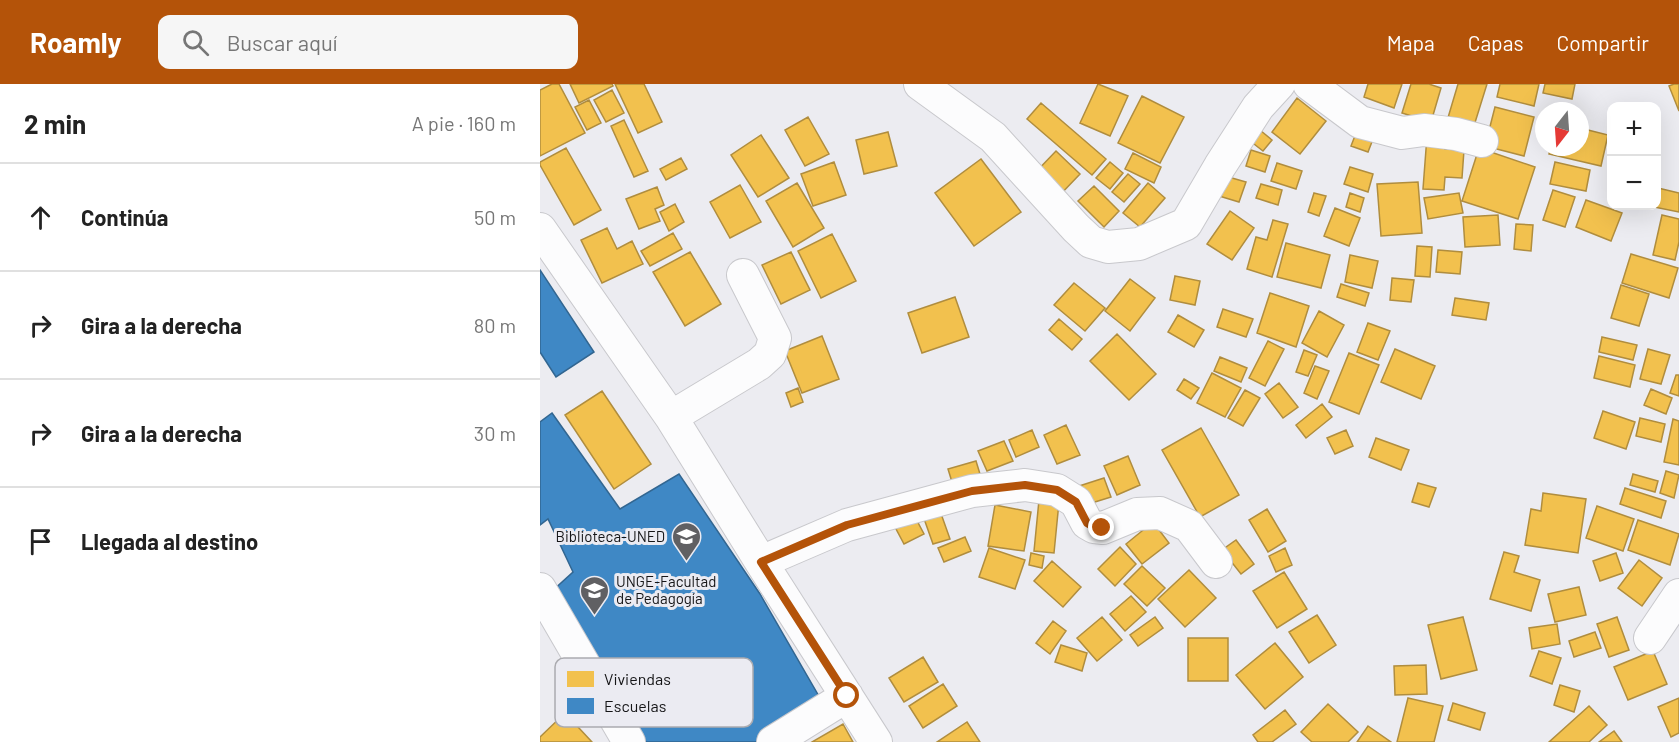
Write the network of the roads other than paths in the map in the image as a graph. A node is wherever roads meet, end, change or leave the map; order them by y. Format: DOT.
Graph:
graph roads {
  1 [pos="920,84"];
  2 [pos="1279,84"];
  3 [pos="1309,84"];
  4 [pos="1482,141"];
  5 [pos="540,229"];
  6 [pos="742,275"];
  7 [pos="671,417"];
  8 [pos="761,562"];
  9 [pos="1216,562"];
  10 [pos="540,589"];
  11 [pos="1679,595"];
  12 [pos="1650,638"];
  13 [pos="580,658"];
  14 [pos="847,696"];
  15 [pos="620,727"];
  16 [pos="629,742"];
  17 [pos="773,742"];
  18 [pos="876,742"];
  1 -- 2 [label="street"];
  3 -- 4 [label="street"];
  5 -- 7 [label="street"];
  6 -- 7 [label="street"];
  7 -- 8 [label="street"];
  8 -- 9 [label="street"];
  8 -- 14 [label="street"];
  10 -- 13 [label="street"];
  11 -- 12 [label="street"];
  14 -- 17 [label="street"];
  14 -- 18 [label="street"];
  15 -- 16 [label="street"];
}
